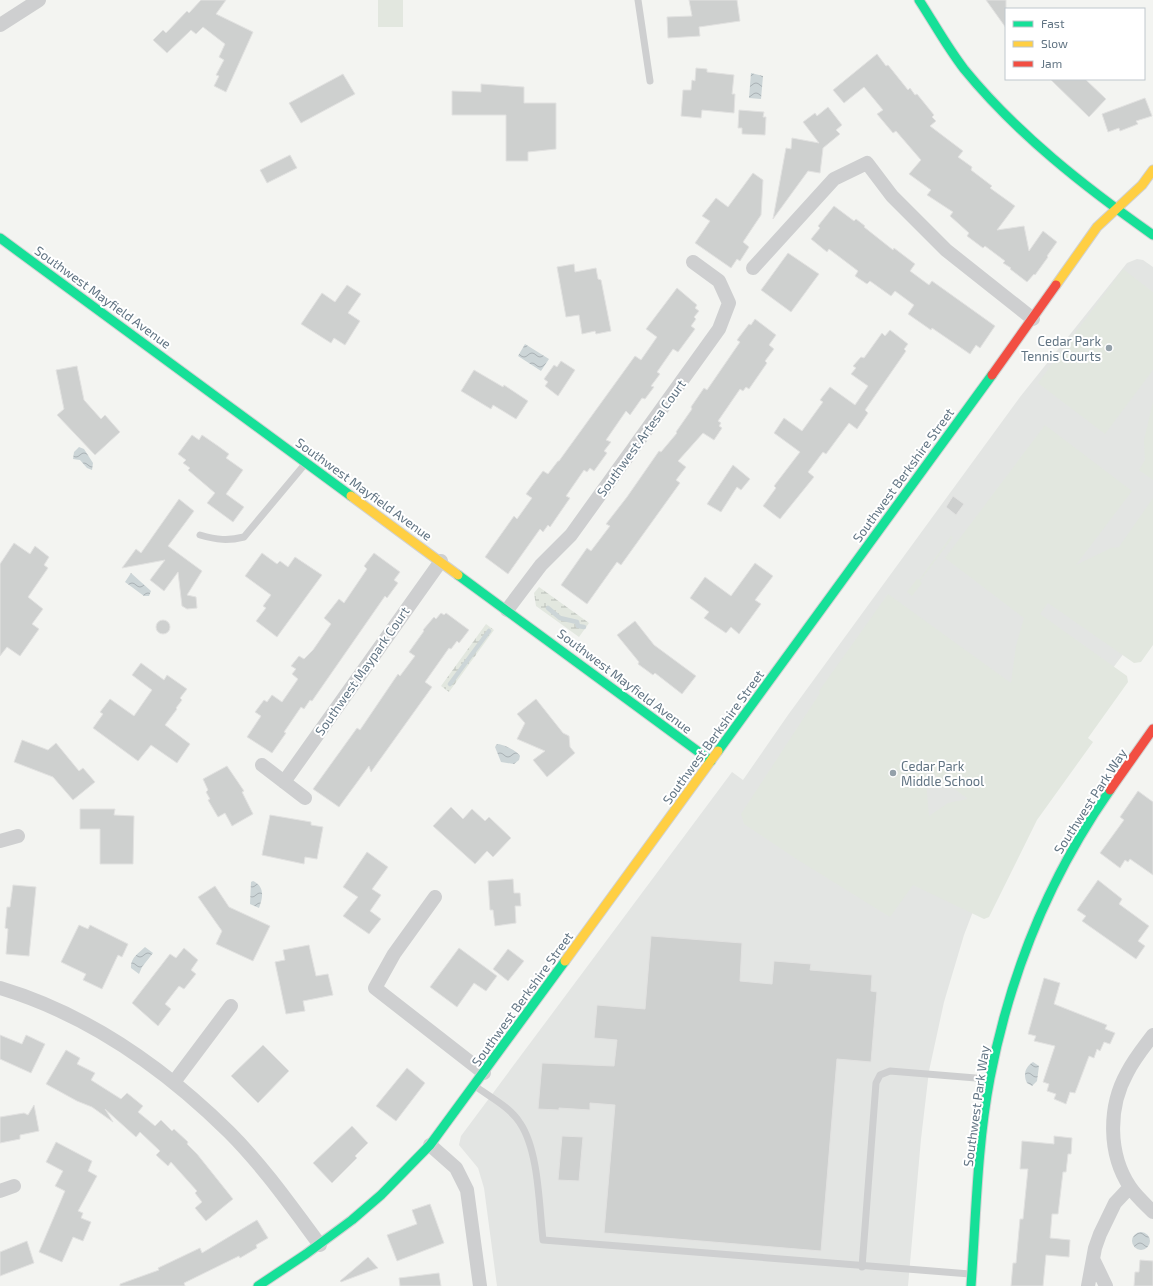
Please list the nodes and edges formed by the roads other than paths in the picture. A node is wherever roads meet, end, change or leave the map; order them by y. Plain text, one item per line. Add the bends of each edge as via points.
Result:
1 (39, 0) edge
2 (638, 0) edge
3 (919, 0) edge
4 (0, 25) edge
5 (650, 81) dead end
6 (1153, 170) edge
7 (1116, 210) junction
8 (1153, 235) edge
9 (0, 238) edge
10 (693, 262) dead end
11 (753, 268) dead end
12 (1033, 319) junction
13 (307, 463) junction
14 (200, 535) dead end
15 (442, 561) junction
16 (507, 610) junction
17 (1153, 729) edge
18 (711, 761) junction
19 (262, 765) dead end
20 (284, 782) junction
21 (305, 798) dead end
22 (18, 836) dead end
23 (0, 841) edge
24 (436, 897) dead end
25 (0, 988) edge
26 (231, 1006) dead end
27 (1153, 1035) edge
28 (484, 1073) junction
29 (990, 1080) junction
30 (174, 1082) junction
31 (475, 1086) junction
32 (430, 1145) junction
33 (14, 1186) dead end
34 (1130, 1187) junction
35 (0, 1191) edge
36 (1153, 1212) edge
37 (320, 1245) junction
38 (1094, 1261) junction
39 (862, 1266) junction
40 (972, 1274) junction
41 (258, 1286) edge
42 (480, 1286) edge
43 (971, 1286) edge
44 (1088, 1286) edge
45 (1106, 1286) edge

1 - 4 street
2 - 5 lane
3 - 7 street via 971,77 1031,139
6 - 7 street, Southwest Berkshire Street via 1142,185
7 - 8 street
7 - 12 street, Southwest Berkshire Street via 1097,227
9 - 13 street, Southwest Mayfield Avenue
10 - 16 street, Southwest Artesa Court via 719,281 729,303 719,329 570,535 541,565
11 - 12 street via 834,179 867,163 892,196 946,250
12 - 18 street, Southwest Berkshire Street
13 - 14 lane via 244,537 218,541
13 - 15 street, Southwest Mayfield Avenue
15 - 16 street, Southwest Mayfield Avenue
15 - 20 street, Southwest Maypark Court
16 - 18 street, Southwest Mayfield Avenue
17 - 29 street, Southwest Park Way via 1085,828 1051,891 1027,945 1011,994
18 - 28 street, Southwest Berkshire Street
19 - 20 street
20 - 21 street
22 - 23 street
24 - 28 street via 394,954 375,988
25 - 30 street via 66,1014 118,1044
26 - 30 street
27 - 34 street via 1126,1074 1113,1117 1114,1142 1119,1164
28 - 31 street, Southwest Berkshire Street
29 - 39 lane via 890,1071 880,1075 876,1082
29 - 40 street, Southwest Park Way via 984,1120
30 - 37 street via 230,1132 267,1175
31 - 32 street, Southwest Berkshire Street
31 - 39 lane via 510,1112 528,1136 535,1169 543,1240
32 - 37 street, Southwest Berkshire Street via 381,1195
32 - 42 street via 456,1168 467,1190
33 - 35 street
34 - 36 street
34 - 38 street via 1108,1217 1095,1248
37 - 41 street, Southwest Berkshire Street
38 - 44 street
38 - 45 street
39 - 40 lane
40 - 43 street, Southwest Park Way

